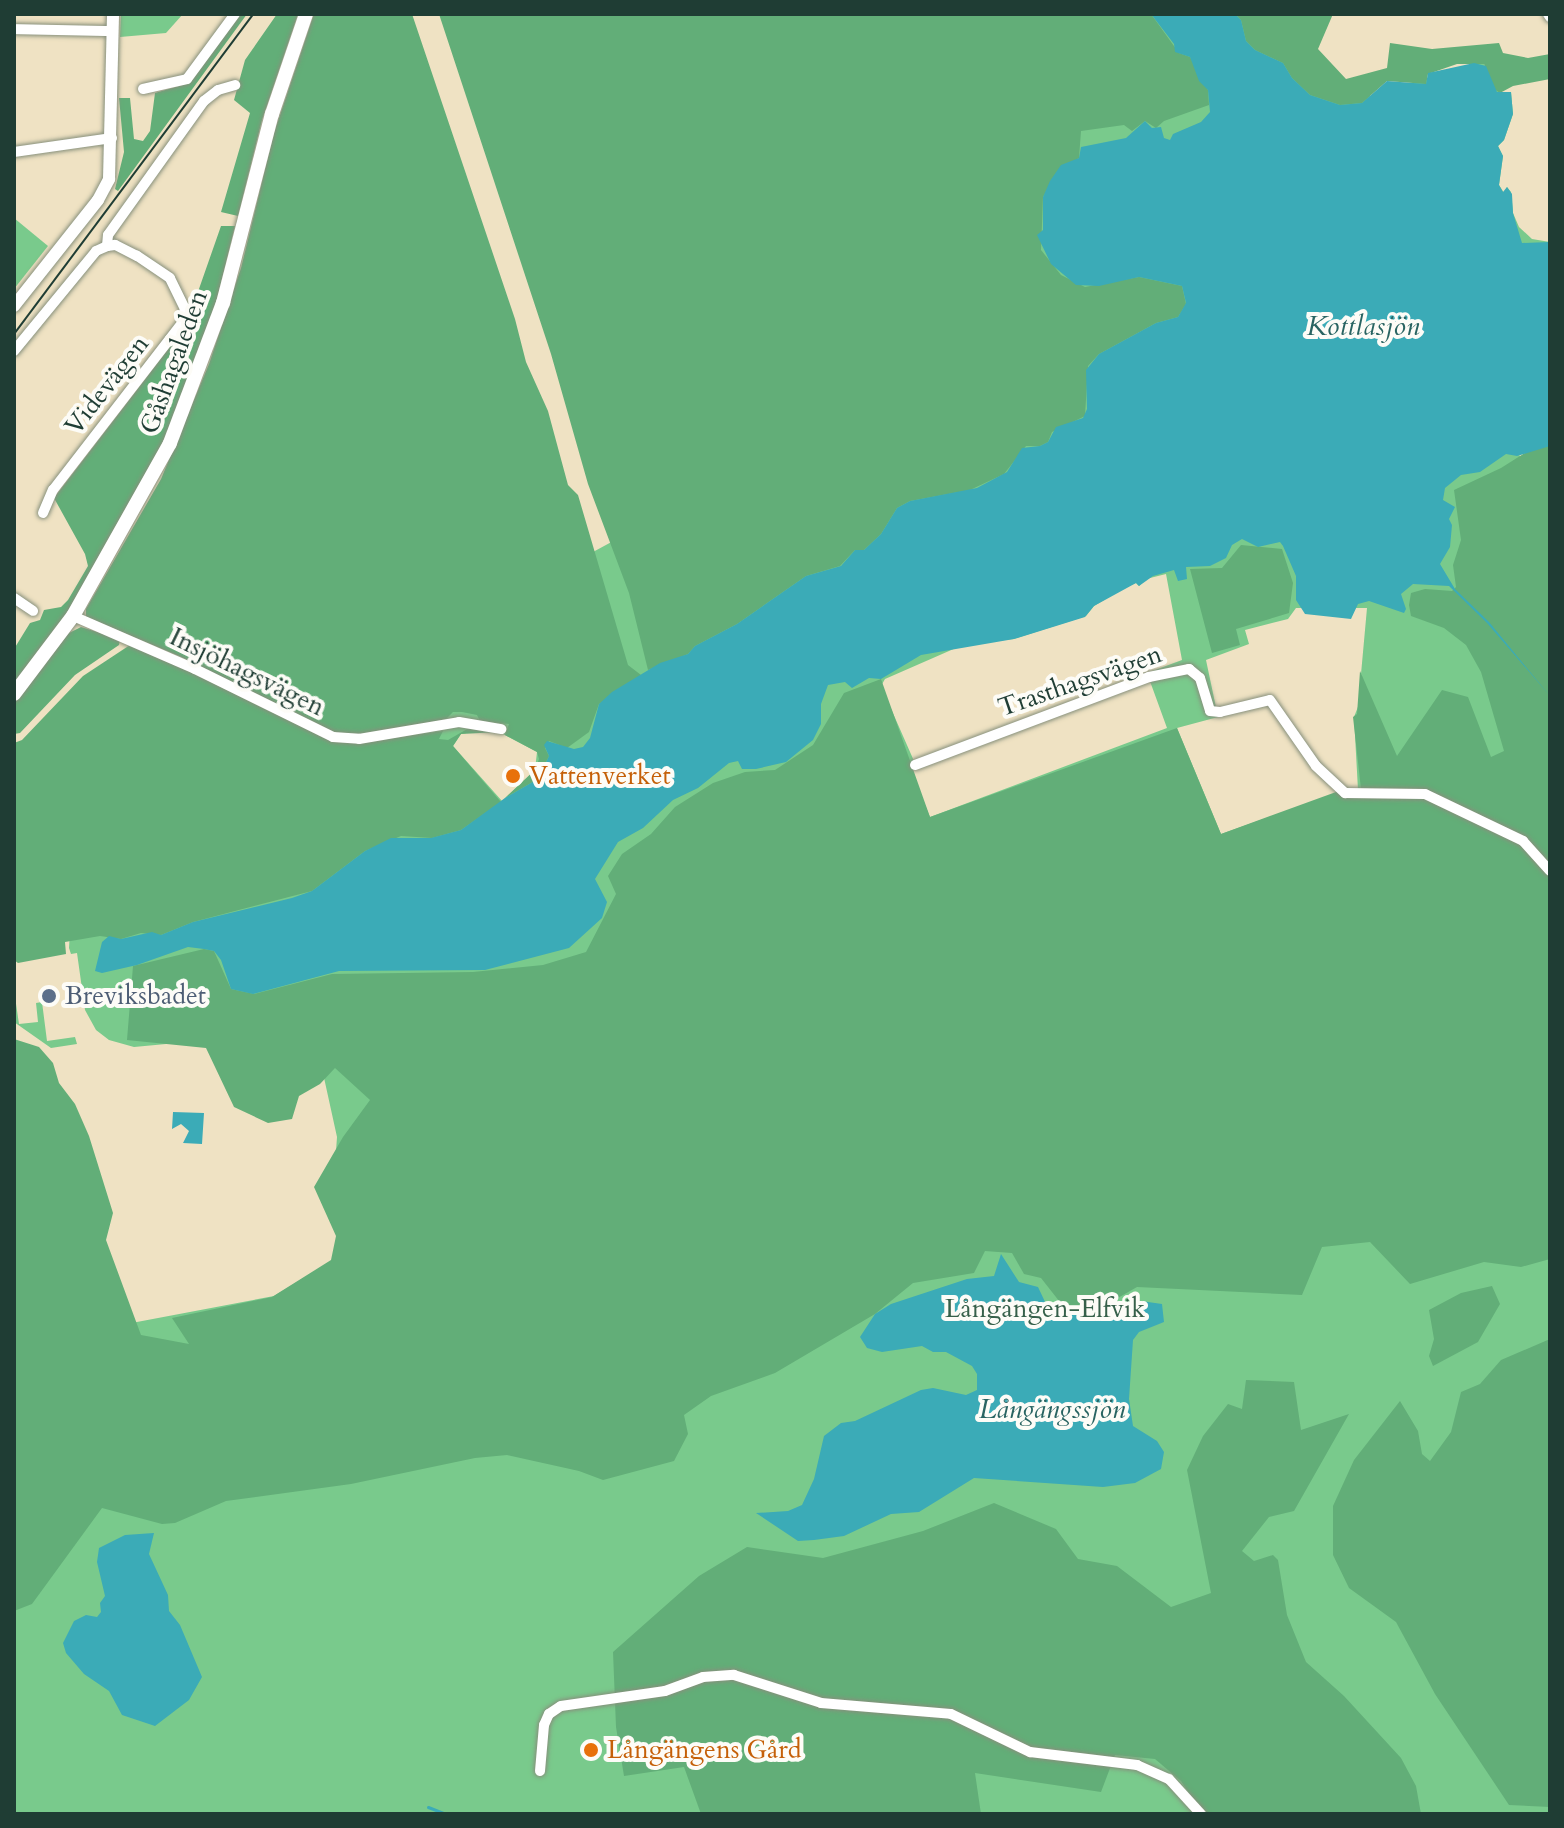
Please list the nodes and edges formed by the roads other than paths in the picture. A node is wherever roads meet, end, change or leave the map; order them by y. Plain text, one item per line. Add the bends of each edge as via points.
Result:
1 (113, 14) edge
2 (235, 14) edge
3 (306, 14) edge
4 (14, 29) edge
5 (112, 31) junction
6 (235, 85) dead end
7 (143, 89) dead end
8 (112, 138) junction
9 (14, 152) edge
10 (107, 246) junction
11 (14, 306) edge
12 (14, 351) edge
13 (43, 513) dead end
14 (14, 598) edge
15 (33, 611) dead end
16 (73, 616) junction
17 (14, 694) edge
18 (501, 729) dead end
19 (915, 765) dead end
20 (1550, 871) edge
21 (540, 1771) dead end
22 (1201, 1814) edge

1 - 5 street
2 - 7 street via 187,79
3 - 16 main road, Gåshagaleden via 272,114 205,357 156,474
4 - 5 street
5 - 8 street
6 - 10 street via 204,101 108,235
8 - 9 street
8 - 11 street via 105,189
10 - 12 street via 96,251
10 - 13 street, Videvägen via 137,256 170,278 185,309 182,323 53,490
14 - 15 street
16 - 17 main road, Gåshagaleden
16 - 18 street, Insjöhagsvägen via 333,737 359,739 459,722
19 - 20 street, Trasthagsvägen via 1149,677 1189,669 1200,678 1210,711 1270,700 1316,766 1345,793 1425,794 1523,841
21 - 22 street via 544,1725 561,1706 734,1675 821,1703 951,1714 1030,1752 1137,1765 1169,1779

